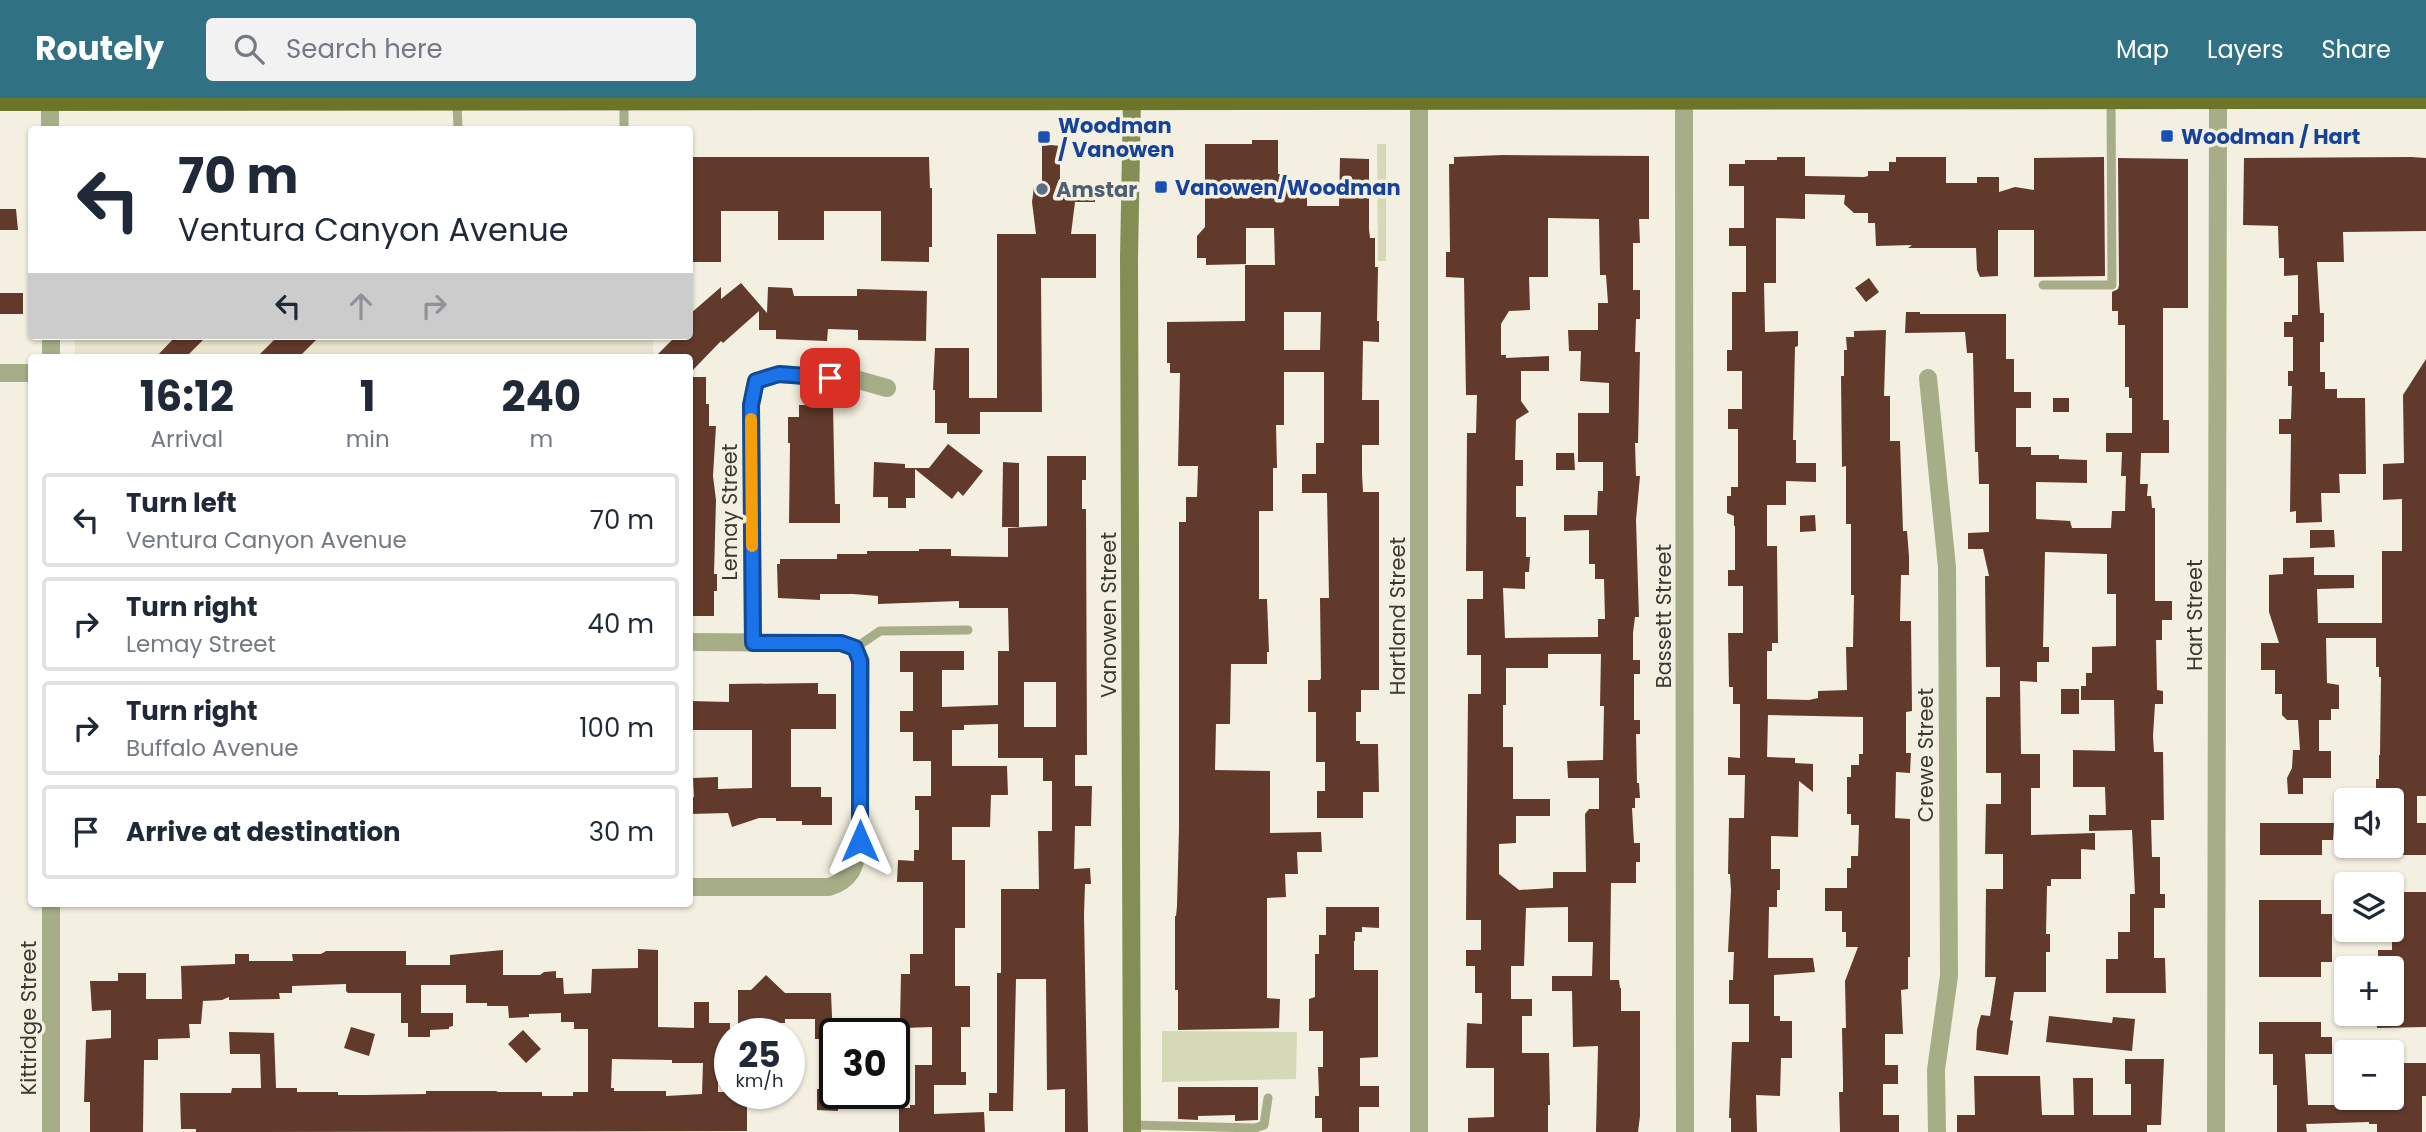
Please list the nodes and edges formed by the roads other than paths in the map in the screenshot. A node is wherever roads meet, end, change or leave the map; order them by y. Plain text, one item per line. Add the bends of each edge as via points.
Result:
1 (1327, 99) edge
2 (1865, 99) edge
3 (2078, 99) edge
4 (2218, 99) edge
5 (1132, 100) edge
6 (1419, 100) junction
7 (2111, 100) junction
8 (2426, 100) edge
9 (43, 101) edge
10 (1684, 101) junction
11 (0, 102) edge
12 (457, 102) junction
13 (624, 102) junction
14 (49, 126) edge
15 (458, 126) edge
16 (624, 126) edge
17 (2043, 285) dead end
18 (0, 373) edge
19 (28, 373) edge
20 (1928, 378) dead end
21 (887, 388) dead end
22 (968, 630) dead end
23 (693, 642) edge
24 (753, 643) junction
25 (855, 648) junction
26 (693, 887) edge
27 (51, 907) edge
28 (1268, 1098) dead end
29 (1132, 1128) edge
30 (51, 1132) edge
31 (1419, 1132) edge
32 (1685, 1132) edge
33 (1937, 1132) edge
34 (2216, 1132) edge

1 - 5 main road
1 - 6 main road
2 - 3 main road
2 - 10 main road
3 - 7 main road
4 - 7 main road
4 - 8 main road
4 - 34 street, Hart Street
5 - 13 main road
5 - 29 main road, Vanowen Street
6 - 10 main road
6 - 31 street, Hartland Street
7 - 17 lane via 2112,285
9 - 11 main road
9 - 12 main road
9 - 14 street
10 - 32 street, Bassett Street
12 - 13 main road
12 - 15 lane
13 - 16 lane
18 - 19 street
20 - 33 street, Crewe Street via 1947,567 1949,976 1936,1070
21 - 24 street, Lemay Street via 855,379 779,374 756,381 751,405
22 - 25 lane via 880,631
23 - 24 street
24 - 25 street via 841,643
25 - 26 street via 860,661 860,841 854,868 842,883 830,887
27 - 30 street, Kittridge Street
28 - 29 lane via 1264,1125 1255,1128

